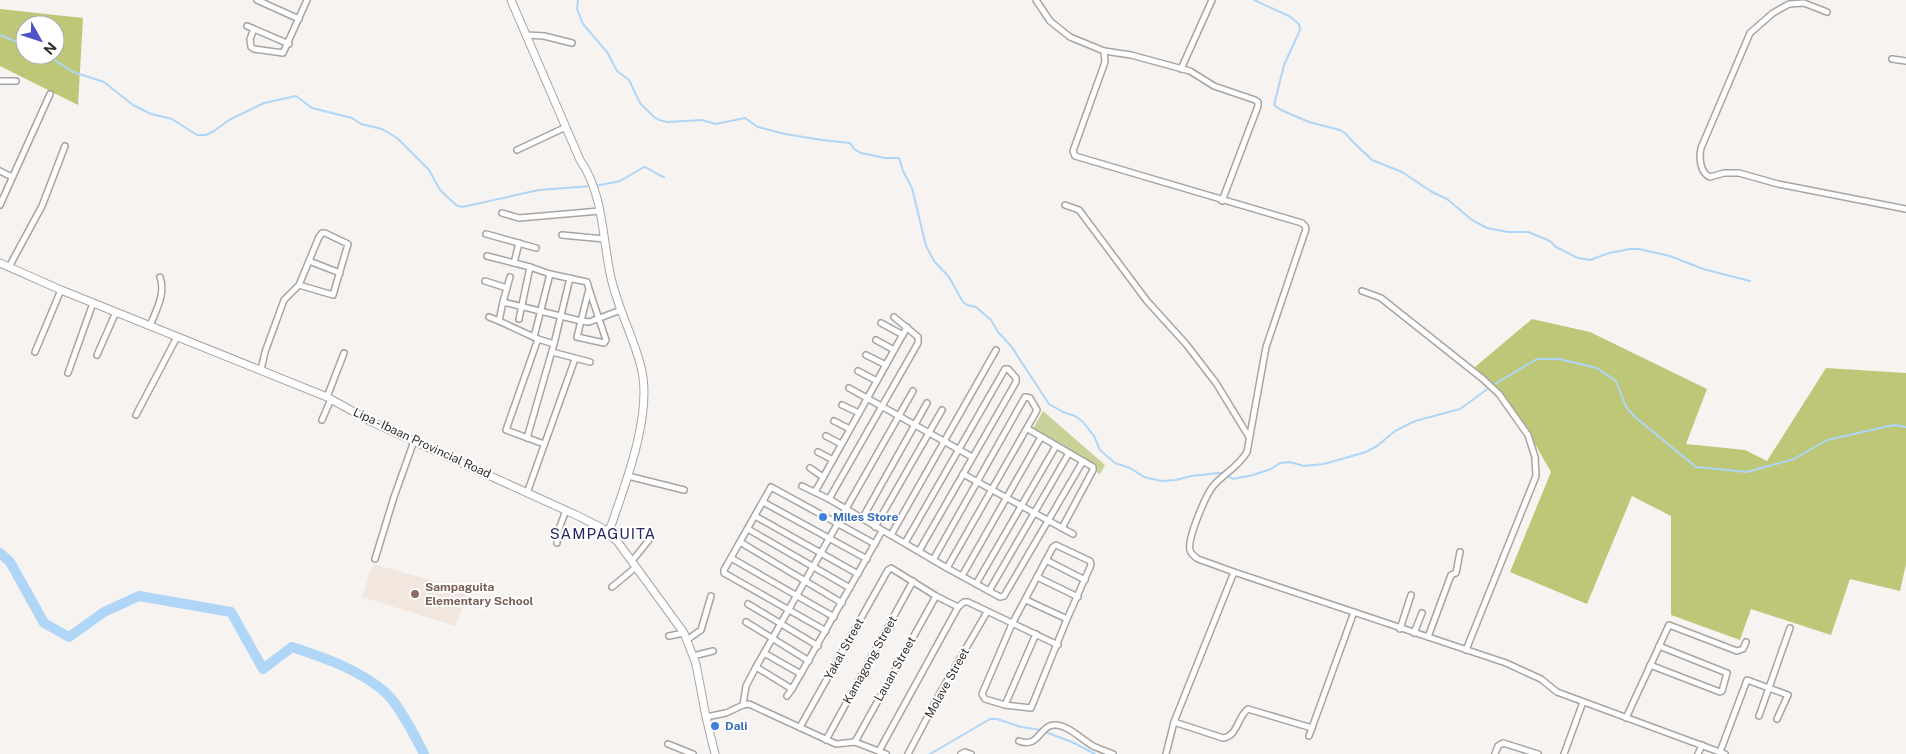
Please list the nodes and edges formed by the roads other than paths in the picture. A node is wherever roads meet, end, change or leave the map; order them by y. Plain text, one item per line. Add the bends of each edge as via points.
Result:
1 (257, 0) edge
2 (274, 0) edge
3 (307, 0) edge
4 (512, 0) edge
5 (1036, 0) edge
6 (1212, 0) edge
7 (272, 6) junction
8 (1827, 12) dead end
9 (299, 19) junction
10 (247, 26) dead end
11 (254, 29) junction
12 (527, 35) junction
13 (572, 43) dead end
14 (289, 44) junction
15 (1104, 51) junction
16 (1892, 59) dead end
17 (1906, 61) edge
18 (1182, 69) junction
19 (0, 81) edge
20 (16, 81) dead end
21 (50, 94) dead end
22 (566, 127) junction
23 (65, 146) dead end
24 (517, 150) dead end
25 (0, 171) edge
26 (12, 177) junction
27 (1222, 201) junction
28 (0, 205) edge
29 (1065, 205) dead end
30 (1906, 209) edge
31 (600, 211) junction
32 (502, 214) dead end
33 (486, 234) dead end
34 (562, 235) dead end
35 (604, 239) junction
36 (519, 243) junction
37 (536, 248) dead end
38 (487, 256) dead end
39 (309, 262) junction
40 (0, 263) edge
41 (514, 263) junction
42 (530, 267) junction
43 (9, 268) junction
44 (340, 273) junction
45 (550, 274) junction
46 (160, 277) dead end
47 (510, 277) dead end
48 (570, 278) junction
49 (485, 281) dead end
50 (299, 285) junction
51 (507, 288) junction
52 (589, 289) junction
53 (61, 290) junction
54 (1362, 291) dead end
55 (503, 302) junction
56 (93, 303) junction
57 (521, 306) junction
58 (621, 310) junction
59 (541, 311) junction
60 (116, 312) junction
61 (561, 316) junction
62 (489, 317) dead end
63 (894, 317) dead end
64 (519, 319) dead end
65 (599, 319) junction
66 (499, 321) junction
67 (581, 321) junction
68 (881, 323) dead end
69 (150, 326) junction
70 (907, 327) junction
71 (903, 335) junction
72 (177, 337) junction
73 (536, 338) junction
74 (876, 340) dead end
75 (554, 344) junction
76 (894, 350) junction
77 (996, 350) dead end
78 (35, 352) dead end
79 (552, 352) junction
80 (344, 353) dead end
81 (97, 355) dead end
82 (866, 355) dead end
83 (575, 359) junction
84 (590, 362) dead end
85 (886, 365) junction
86 (261, 370) junction
87 (858, 371) dead end
88 (68, 373) dead end
89 (877, 381) junction
90 (849, 388) dead end
91 (913, 391) dead end
92 (868, 397) junction
93 (329, 398) junction
94 (927, 403) dead end
95 (842, 404) dead end
96 (882, 405) junction
97 (942, 410) dead end
98 (858, 413) junction
99 (136, 415) dead end
100 (899, 416) junction
101 (322, 420) dead end
102 (834, 421) dead end
103 (915, 425) junction
104 (850, 429) junction
105 (1028, 429) junction
106 (930, 433) junction
107 (826, 436) dead end
108 (1041, 437) junction
109 (526, 438) junction
110 (1249, 438) junction
111 (414, 441) junction
112 (944, 441) junction
113 (544, 444) junction
114 (841, 444) junction
115 (1056, 446) junction
116 (958, 449) junction
117 (818, 452) dead end
118 (1069, 453) junction
119 (972, 457) junction
120 (833, 460) junction
121 (1082, 461) junction
122 (810, 468) dead end
123 (963, 474) junction
124 (628, 476) junction
125 (823, 477) junction
126 (977, 481) junction
127 (802, 486) dead end
128 (684, 490) dead end
129 (992, 490) junction
130 (814, 492) junction
131 (527, 493) junction
132 (1006, 498) junction
133 (829, 500) junction
134 (763, 502) junction
135 (1020, 506) junction
136 (844, 509) junction
137 (566, 510) junction
138 (1034, 513) junction
139 (755, 516) junction
140 (862, 519) junction
141 (1048, 521) junction
142 (836, 523) junction
143 (875, 527) junction
144 (1062, 528) junction
145 (748, 529) junction
146 (882, 531) junction
147 (606, 532) junction
148 (1073, 534) dead end
149 (891, 535) junction
150 (829, 538) junction
151 (649, 540) dead end
152 (740, 542) junction
153 (557, 543) dead end
154 (905, 543) junction
155 (875, 544) junction
156 (919, 551) junction
157 (1460, 552) dead end
158 (821, 553) junction
159 (731, 558) junction
160 (375, 559) dead end
161 (866, 559) junction
162 (933, 560) junction
163 (1046, 560) junction
164 (634, 564) junction
165 (813, 567) junction
166 (947, 568) junction
167 (1234, 572) junction
168 (858, 574) junction
169 (962, 576) junction
170 (1037, 577) junction
171 (1085, 580) junction
172 (805, 581) junction
173 (913, 581) junction
174 (976, 584) junction
175 (612, 587) dead end
176 (850, 588) junction
177 (989, 591) junction
178 (711, 596) dead end
179 (797, 596) junction
180 (936, 596) junction
181 (1078, 596) junction
182 (1411, 596) dead end
183 (1026, 600) junction
184 (842, 603) junction
185 (748, 604) dead end
186 (958, 607) junction
187 (789, 609) junction
188 (987, 612) junction
189 (1354, 612) junction
190 (1422, 613) dead end
191 (834, 617) junction
192 (1067, 619) junction
193 (746, 622) dead end
194 (781, 624) junction
195 (1012, 624) junction
196 (1790, 628) dead end
197 (1400, 629) junction
198 (826, 631) junction
199 (1414, 633) junction
200 (1036, 634) junction
201 (669, 636) dead end
202 (686, 636) junction
203 (773, 637) junction
204 (1428, 637) junction
205 (1746, 642) dead end
206 (1058, 644) junction
207 (818, 646) junction
208 (1659, 646) junction
209 (1466, 650) junction
210 (713, 651) dead end
211 (764, 653) junction
212 (693, 656) junction
213 (809, 661) junction
214 (1650, 666) junction
215 (756, 667) junction
216 (801, 674) junction
217 (1770, 688) junction
218 (792, 689) junction
219 (787, 696) dead end
220 (1582, 702) junction
221 (744, 704) junction
222 (1005, 705) junction
223 (1759, 716) dead end
224 (706, 717) junction
225 (1626, 718) junction
226 (1777, 719) dead end
227 (1174, 722) junction
228 (800, 727) junction
229 (1312, 728) junction
230 (1309, 736) dead end
231 (826, 740) junction
232 (1019, 741) dead end
233 (855, 742) junction
234 (668, 744) dead end
235 (1702, 745) junction
236 (879, 751) junction
237 (683, 752) edge
238 (1722, 753) edge
239 (693, 754) edge
240 (715, 754) edge
241 (886, 754) edge
242 (908, 754) edge
243 (961, 754) edge
244 (971, 754) edge
245 (1113, 754) edge
246 (1166, 754) edge
247 (1496, 754) edge
248 (1538, 754) edge
249 (1564, 754) edge
250 (1698, 754) edge

1 - 7 street
2 - 7 street
3 - 9 street
4 - 12 main road
5 - 15 street via 1050,21 1070,36
6 - 18 street
7 - 9 street
8 - 30 street via 1804,3 1789,4 1750,33 1701,148 1703,172 1710,177 1739,173 1778,184
9 - 14 street
10 - 11 street
11 - 14 street
11 - 14 street via 250,43 254,49 280,54
12 - 13 street
12 - 22 main road
15 - 18 street
15 - 27 street via 1105,62 1073,151 1075,156
16 - 17 street
18 - 27 street via 1214,86 1258,102
19 - 20 street
21 - 26 street
22 - 24 street
22 - 31 main road via 594,186
23 - 43 street via 42,206
25 - 26 street
26 - 28 street
27 - 110 street via 1302,223 1306,229 1266,347
29 - 110 street via 1079,210 1147,301 1186,344 1216,383
31 - 32 street via 519,218
31 - 35 main road
33 - 36 street
34 - 35 street
35 - 58 main road via 610,275
36 - 37 street
36 - 41 street
38 - 41 street
39 - 44 street
39 - 44 street via 319,236 325,233 348,244
39 - 50 street
40 - 43 main road, Lipa - Ibaan Provincial Road
41 - 42 street
42 - 45 street
42 - 57 street
43 - 53 main road, Lipa - Ibaan Provincial Road
44 - 50 street via 333,295
45 - 48 street
45 - 59 street
46 - 69 street via 162,294
47 - 51 street
48 - 52 street via 587,282
48 - 61 street
49 - 51 street
50 - 86 street via 284,300
51 - 55 street
52 - 65 street
52 - 67 street
53 - 56 main road, Lipa - Ibaan Provincial Road
53 - 78 street
54 - 209 street via 1381,298 1499,394 1528,435 1535,457 1536,476
55 - 57 street
55 - 66 street
56 - 60 main road, Lipa - Ibaan Provincial Road
56 - 88 street
57 - 59 street
57 - 64 street
58 - 65 street
58 - 124 main road via 641,365 644,385 642,417
59 - 61 street
59 - 73 street
60 - 69 main road, Lipa - Ibaan Provincial Road
60 - 81 street
61 - 67 street
61 - 75 street
62 - 66 street
63 - 70 street
65 - 67 street
65 - 67 street via 604,343 577,337
66 - 73 street
68 - 71 street
69 - 72 main road, Lipa - Ibaan Provincial Road
70 - 71 street
70 - 96 street via 918,337 918,343
71 - 76 street
72 - 86 main road, Lipa - Ibaan Provincial Road
72 - 99 street
73 - 75 street
73 - 109 street via 506,429
74 - 76 street
75 - 79 street
76 - 85 street
77 - 112 street
79 - 83 street
79 - 109 street
80 - 93 street
82 - 85 street
83 - 84 street
83 - 113 street
85 - 89 street
86 - 93 main road, Lipa - Ibaan Provincial Road
87 - 89 street
89 - 92 street
90 - 92 street
91 - 100 street
92 - 96 street
92 - 98 street
93 - 101 street
93 - 111 main road, Lipa - Ibaan Provincial Road
94 - 103 street
95 - 98 street
96 - 100 street
96 - 133 street
97 - 106 street
98 - 104 street
100 - 103 street
100 - 136 street
102 - 104 street
103 - 106 street
103 - 140 street
104 - 114 street
105 - 108 street
105 - 126 street via 1037,410 1025,397
105 - 129 street
106 - 112 street
106 - 143 street
107 - 114 street
108 - 115 street
108 - 132 street
109 - 113 street
110 - 167 street via 1247,452 1207,494 1190,541 1190,550 1198,559
111 - 131 main road, Lipa - Ibaan Provincial Road
111 - 160 street
112 - 116 street
112 - 149 street
113 - 131 street
114 - 120 street
115 - 118 street
115 - 135 street
116 - 119 street
116 - 119 street via 1005,369 1008,369 1016,382
116 - 154 street
117 - 120 street
118 - 121 street
118 - 138 street
119 - 123 street
120 - 125 street
121 - 141 street
121 - 144 street via 1093,470
122 - 125 street
123 - 126 street
123 - 156 street
124 - 128 street
124 - 147 main road
125 - 130 street
126 - 129 street
126 - 162 street
127 - 130 street
129 - 132 street
129 - 166 street
130 - 133 street
131 - 137 main road, Lipa - Ibaan Provincial Road
132 - 135 street
132 - 169 street
133 - 136 street
134 - 139 street
134 - 142 street via 771,487
134 - 150 street
135 - 138 street
135 - 174 street
136 - 140 street
136 - 142 street
137 - 147 main road, Lipa - Ibaan Provincial Road
137 - 153 street
138 - 141 street
138 - 177 street
139 - 145 street
139 - 158 street
140 - 143 street
141 - 144 street
141 - 177 street via 1004,596
142 - 150 street
142 - 155 street
143 - 146 street
144 - 148 street
145 - 152 street
145 - 165 street
146 - 149 street
146 - 155 street
147 - 164 main road, Lipa - Ibaan Provincial Road
149 - 154 street
150 - 158 street
150 - 161 street
151 - 164 street
152 - 159 street
152 - 172 street
154 - 156 street
155 - 161 street
156 - 162 street
157 - 204 street via 1456,572 1451,575
158 - 165 street
158 - 168 street
159 - 179 street
159 - 187 street via 724,573
161 - 168 street
162 - 166 street
163 - 170 street
163 - 171 street
163 - 171 street via 1056,546 1090,561
164 - 175 street
164 - 202 main road, Lipa - Ibaan Provincial Road
165 - 172 street
165 - 176 street
166 - 169 street
167 - 189 street
167 - 227 street
168 - 176 street
169 - 174 street
170 - 181 street
170 - 183 street
171 - 181 street
172 - 179 street
172 - 184 street
173 - 180 street
173 - 228 street, Yakal Street via 894,568 888,570
173 - 231 street, Kamagong Street
174 - 177 street
176 - 184 street
178 - 202 street via 701,630
179 - 187 street
179 - 191 street
180 - 186 street
180 - 233 street, Lauan Street
181 - 192 street
182 - 197 street
183 - 192 street
183 - 195 street
184 - 191 street
185 - 194 street
186 - 188 street via 968,602
186 - 236 street
187 - 194 street
187 - 198 street
188 - 195 street
188 - 242 street, Molave Street
189 - 197 street
189 - 229 street
190 - 199 street
191 - 198 street
192 - 206 street
193 - 203 street
194 - 203 street
194 - 207 street
195 - 200 street
195 - 222 street via 982,694 985,699
196 - 217 street
197 - 199 street
198 - 207 street
199 - 204 street
200 - 206 street
200 - 222 street
201 - 202 street
202 - 212 main road, Lipa - Ibaan Provincial Road
203 - 211 street
203 - 213 street
204 - 209 street
205 - 208 street via 1743,649 1737,651 1671,625
206 - 222 street via 1031,708
207 - 213 street
208 - 214 street
208 - 214 street via 1728,672 1722,691
209 - 220 street via 1541,679 1556,692
210 - 212 street
211 - 215 street
211 - 216 street
212 - 224 main road, Lipa - Ibaan Provincial Road
213 - 216 street
214 - 225 street
215 - 218 street
215 - 221 street via 746,686
216 - 218 street
217 - 223 street
217 - 226 street via 1788,695
217 - 238 street via 1746,681
218 - 219 street
220 - 225 street
220 - 249 street
221 - 224 street via 726,713
221 - 228 street via 755,705
224 - 240 main road, Lipa - Ibaan Provincial Road
225 - 235 street
227 - 229 street via 1223,738 1233,734 1243,712 1252,709
227 - 246 street
228 - 231 street
229 - 230 street
231 - 233 street via 836,744
232 - 245 street via 1024,744 1036,740 1046,728 1055,724
233 - 236 street
234 - 237 street
235 - 238 street
235 - 250 street
236 - 241 street
237 - 239 street
243 - 244 street
247 - 248 street via 1498,746 1503,743

